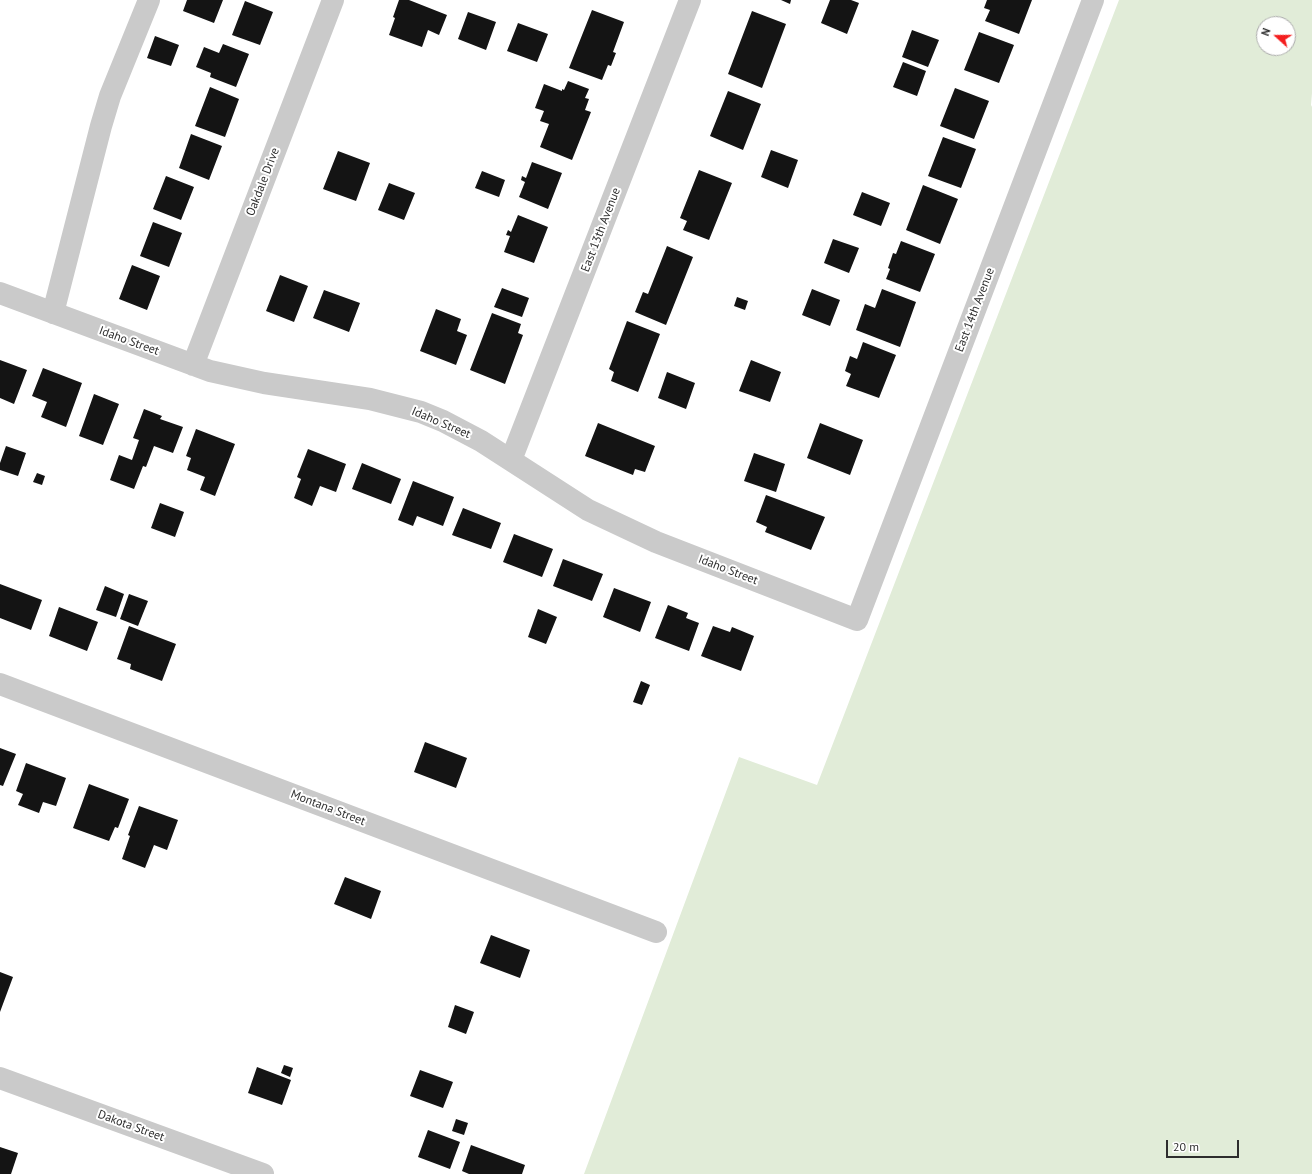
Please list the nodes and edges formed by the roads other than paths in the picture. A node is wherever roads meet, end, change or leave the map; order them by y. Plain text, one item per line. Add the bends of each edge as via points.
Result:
1 (149, 0) edge
2 (333, 0) edge
3 (690, 0) edge
4 (1093, 0) edge
5 (0, 293) edge
6 (53, 313) junction
7 (193, 365) junction
8 (512, 460) junction
9 (857, 620) joint
10 (0, 684) edge
11 (656, 932) dead end
12 (0, 1078) edge
13 (263, 1174) edge

1 - 6 street via 110,96
2 - 7 street, Oakdale Drive
3 - 8 street, East 13th Avenue
4 - 9 street, East 14th Avenue
5 - 6 street, Idaho Street
6 - 7 street, Idaho Street
7 - 8 street, Idaho Street via 246,379 370,399 421,412 468,434
8 - 9 street, Idaho Street via 588,510 628,530
10 - 11 street, Montana Street
12 - 13 street, Dakota Street

